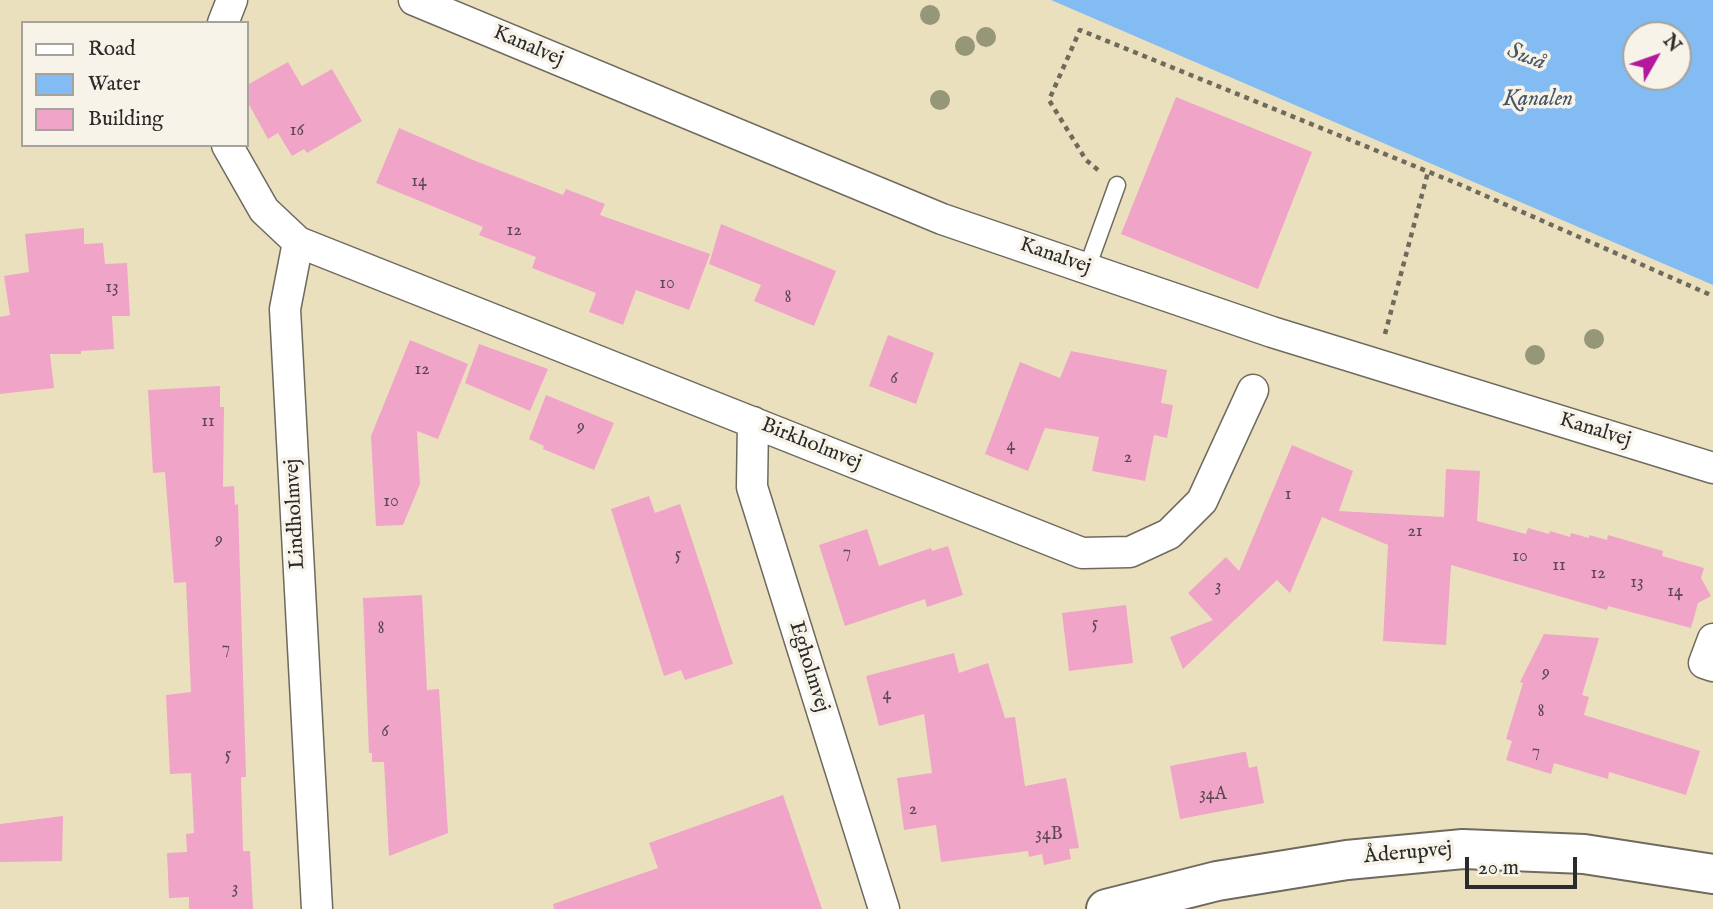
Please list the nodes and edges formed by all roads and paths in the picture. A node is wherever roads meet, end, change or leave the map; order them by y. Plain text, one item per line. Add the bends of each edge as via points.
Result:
1 (232, 0) edge
2 (414, 0) edge
3 (224, 21) edge
4 (228, 147) edge
5 (1429, 172) junction
6 (1117, 185) joint
7 (298, 242) junction
8 (1087, 268) junction
9 (1713, 296) edge
10 (1377, 364) junction
11 (1253, 390) dead end
12 (753, 422) junction
13 (1713, 468) edge
14 (1713, 639) edge
15 (1713, 666) edge
16 (1713, 874) edge
17 (317, 909) edge
18 (884, 909) edge
19 (1106, 909) edge

1 - 3 street
2 - 8 street, Kanalvej via 942,219
4 - 7 street via 264,210
5 - 6 path via 1080,30 1049,100 1086,160
5 - 9 path
5 - 10 path
6 - 8 lane
7 - 12 street, Birkholmvej
7 - 17 street, Lindholmvej via 285,309
8 - 10 street, Kanalvej
10 - 13 street, Kanalvej
11 - 12 street, Birkholmvej via 1202,501 1169,534 1130,552 1082,553
12 - 18 street, Egholmvej via 752,487
14 - 15 street via 1704,663
16 - 19 street, Åderupvej via 1584,854 1462,849 1347,860 1217,881

